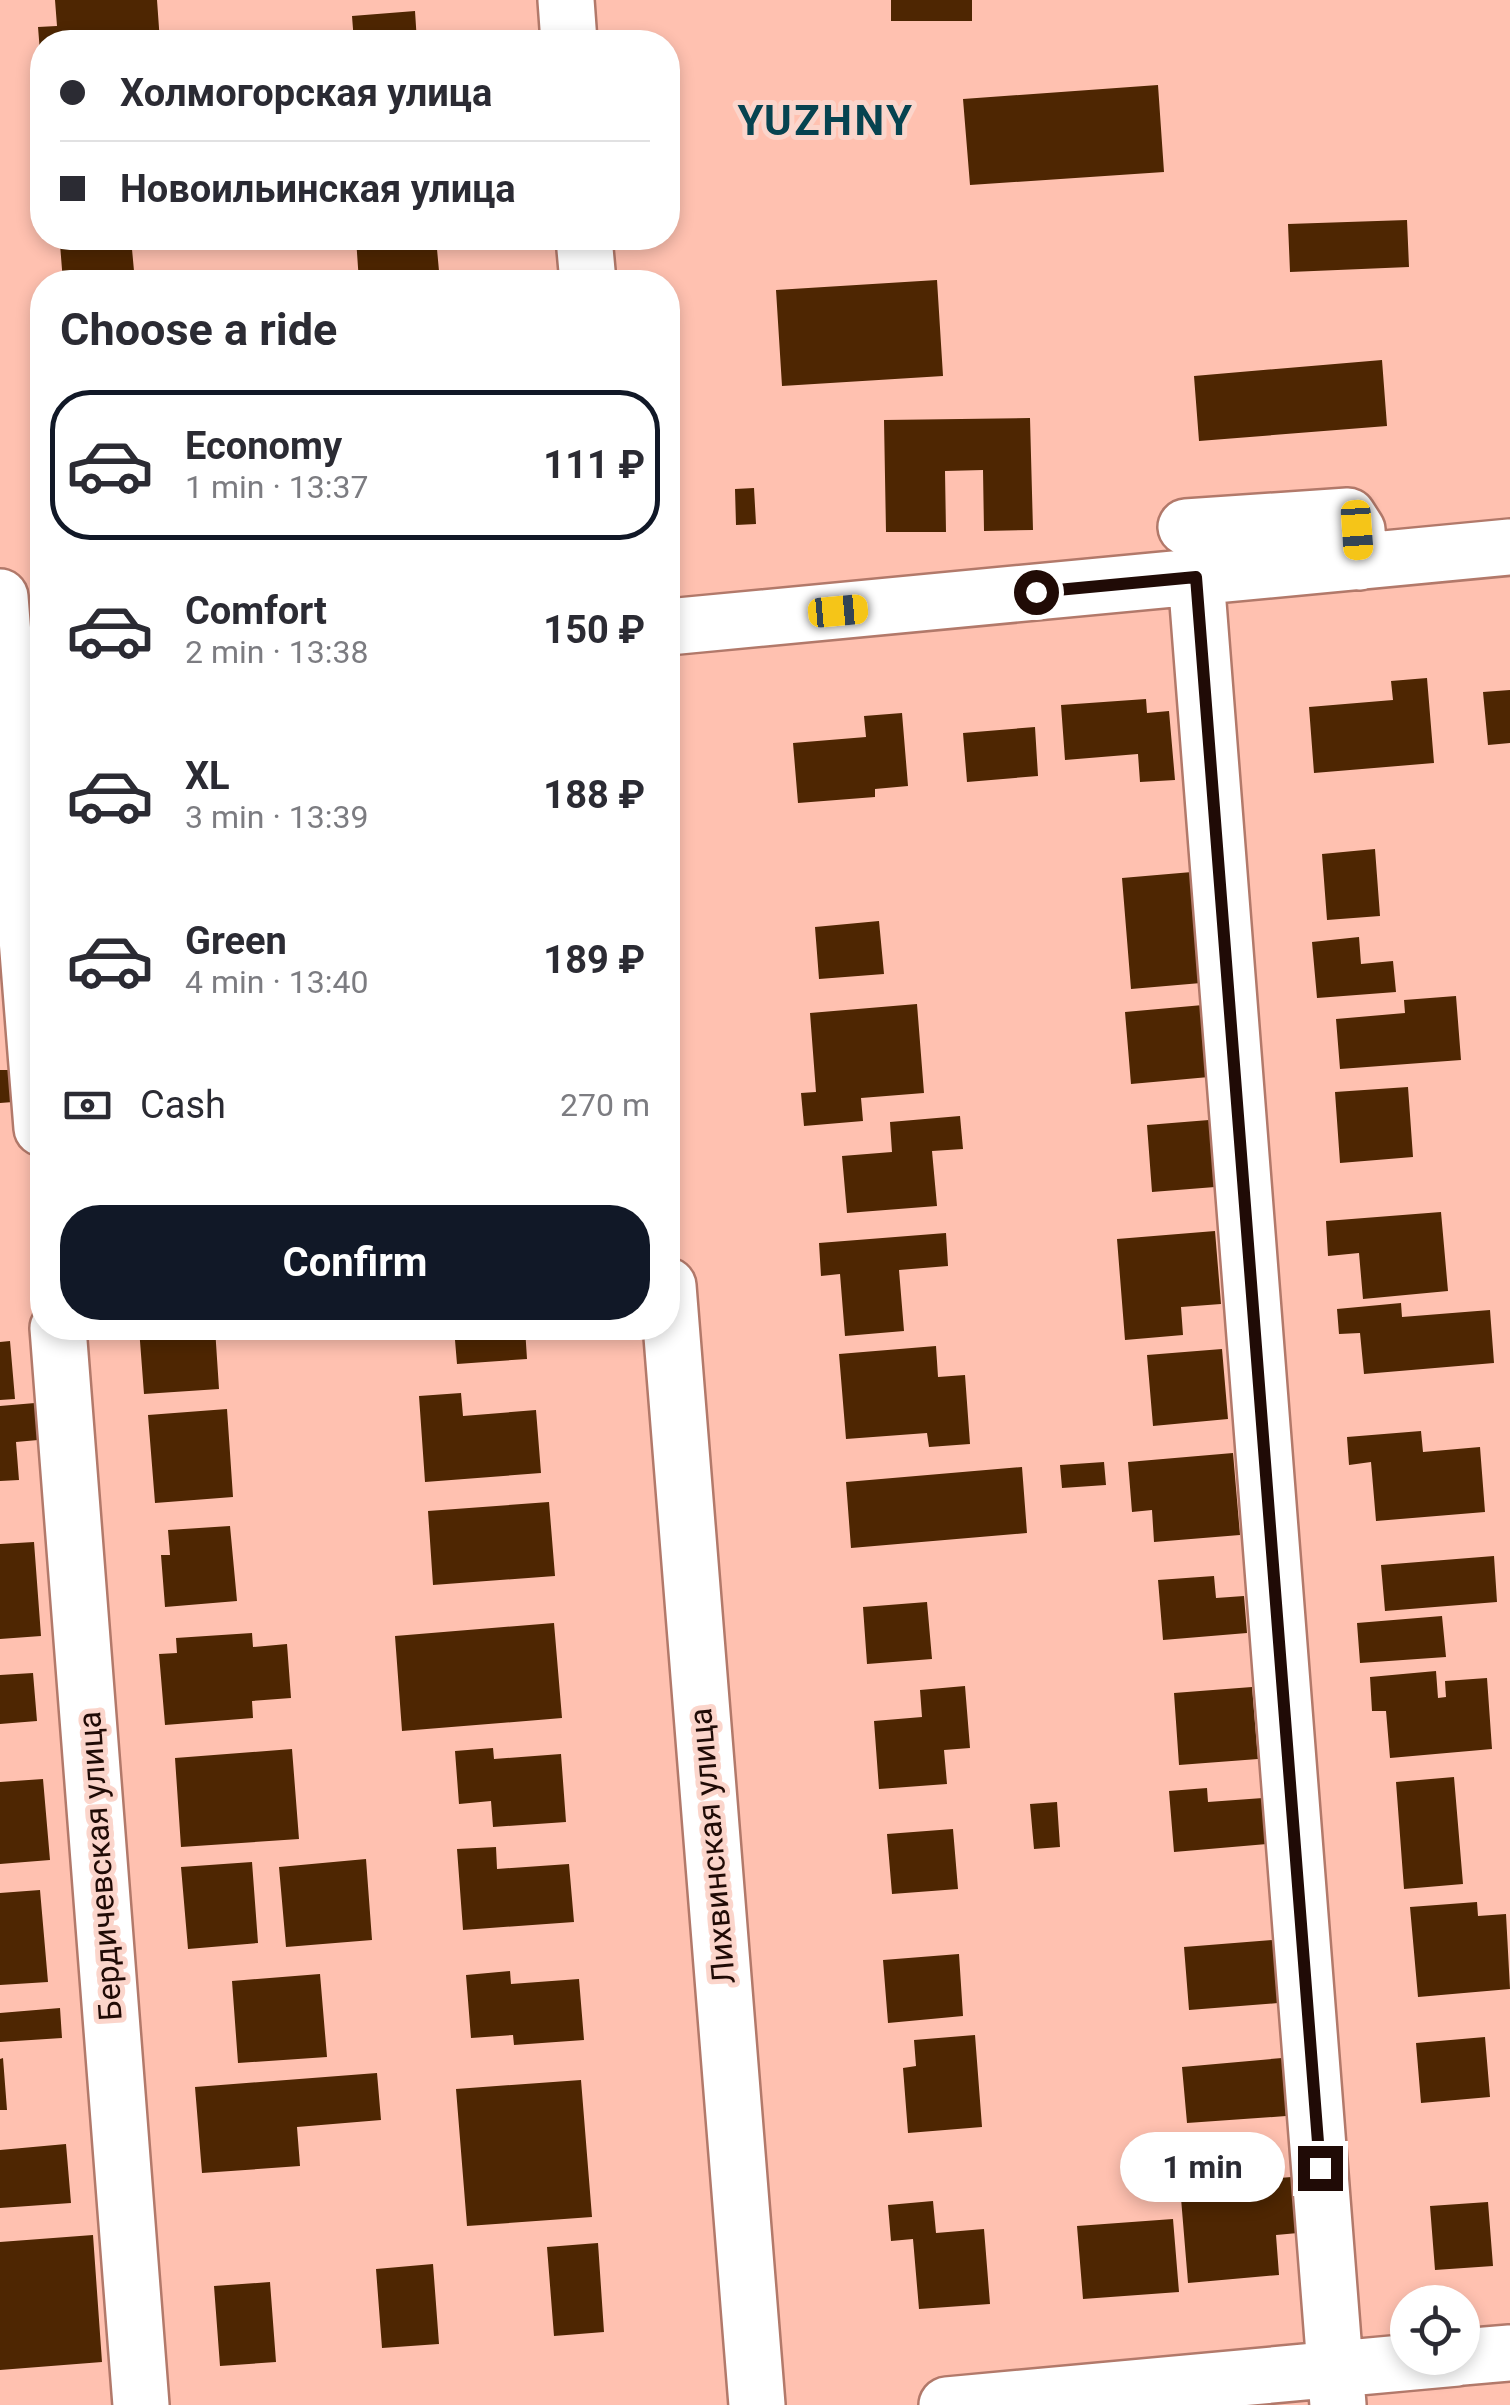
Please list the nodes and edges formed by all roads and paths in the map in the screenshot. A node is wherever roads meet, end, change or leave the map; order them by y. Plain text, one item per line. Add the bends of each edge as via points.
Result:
1 (566, 0) edge
2 (568, 30) edge
3 (1510, 548) edge
4 (1215, 550) junction
5 (0, 597) edge
6 (680, 625) edge
7 (17, 689) edge
8 (30, 917) edge
9 (59, 1340) edge
10 (672, 1340) edge
11 (1510, 2353) edge
12 (1480, 2355) edge
13 (1390, 2374) edge
14 (1337, 2386) edge
15 (142, 2405) edge
16 (757, 2405) edge
17 (947, 2405) edge

1 - 2 street
3 - 4 street via 1359,562
4 - 6 street
4 - 14 street
5 - 7 street
7 - 8 street
9 - 15 street, Бердичевская улица
10 - 16 street, Лихвинская улица
11 - 12 street
13 - 14 street
14 - 17 street

